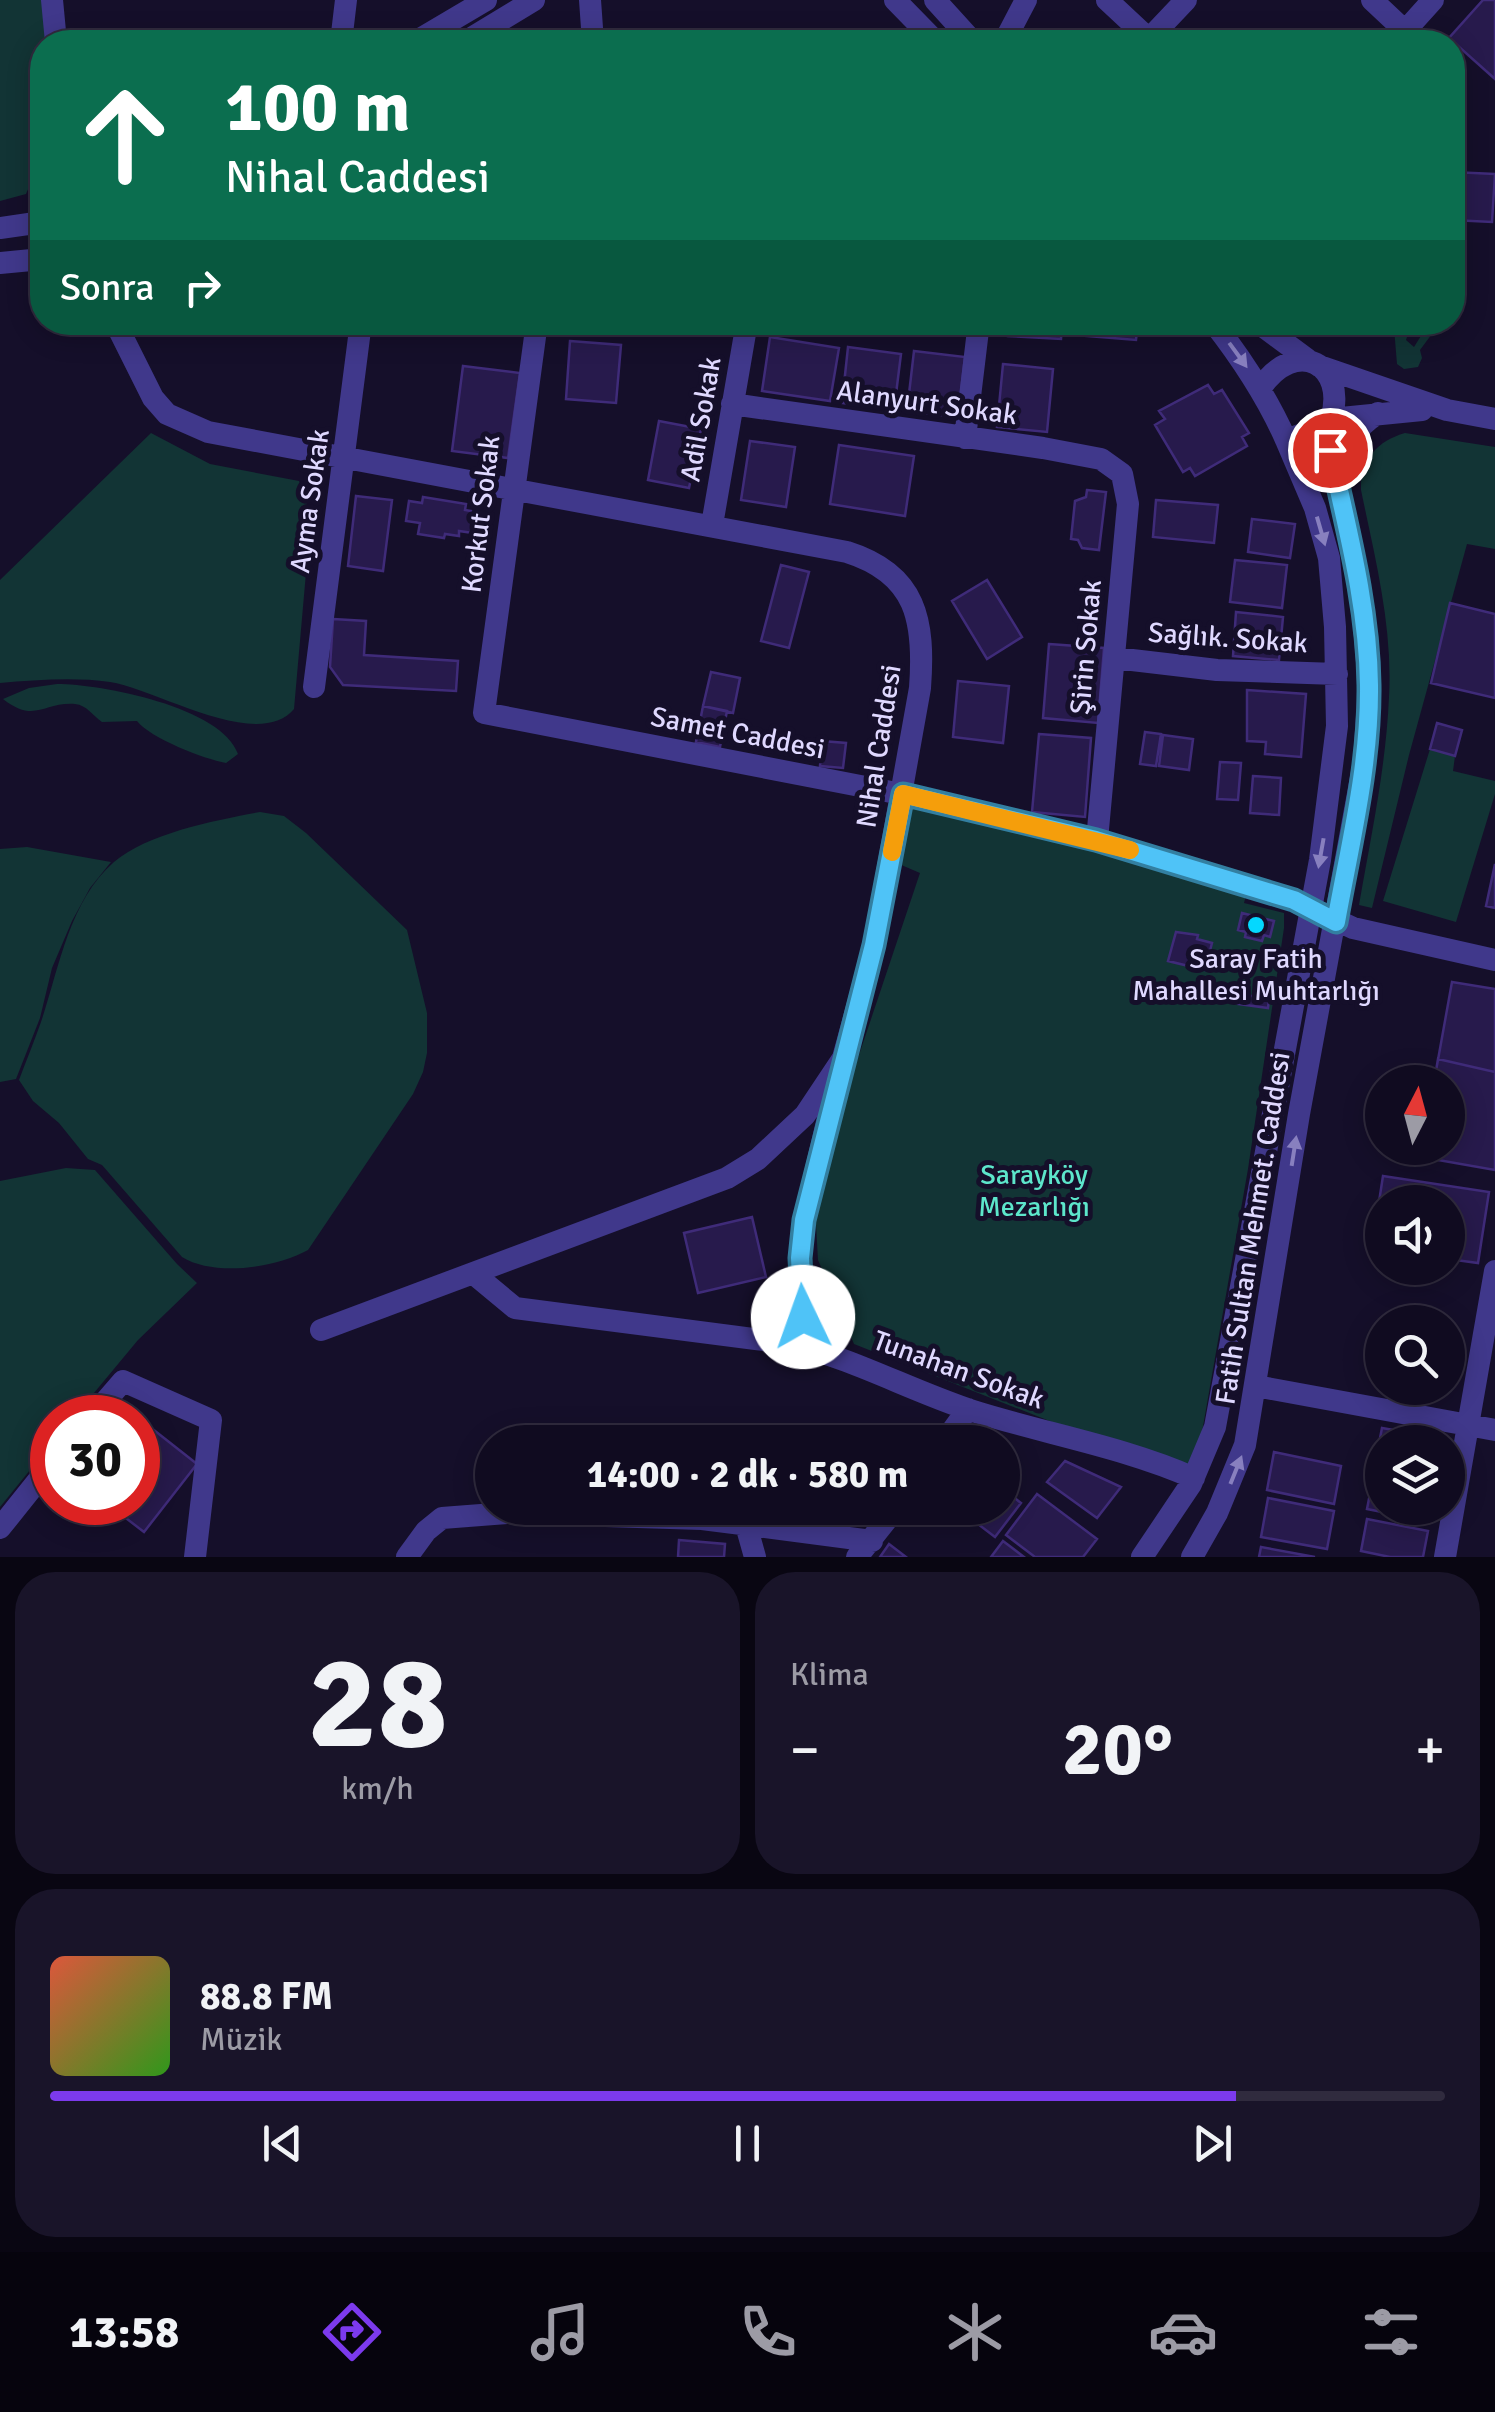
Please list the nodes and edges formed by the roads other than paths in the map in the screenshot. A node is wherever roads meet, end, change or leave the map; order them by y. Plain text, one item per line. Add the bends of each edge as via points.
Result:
1 (52, 0) edge
2 (346, 0) edge
3 (486, 0) edge
4 (534, 0) edge
5 (590, 0) edge
6 (895, 0) edge
7 (935, 0) edge
8 (1026, 0) edge
9 (1106, 0) edge
10 (1186, 0) edge
11 (1372, 0) edge
12 (1433, 0) edge
13 (55, 30) edge
14 (342, 30) edge
15 (435, 30) edge
16 (485, 30) edge
17 (592, 30) edge
18 (924, 30) edge
19 (961, 30) edge
20 (1010, 30) edge
21 (1140, 30) edge
22 (1160, 30) edge
23 (1404, 30) edge
24 (1406, 30) edge
25 (30, 224) edge
26 (0, 228) edge
27 (30, 260) edge
28 (0, 263) edge
29 (122, 335) edge
30 (360, 335) edge
31 (535, 335) edge
32 (745, 335) edge
33 (977, 335) edge
34 (1222, 335) edge
35 (1275, 335) edge
36 (1313, 362) junction
37 (1260, 389) junction
38 (732, 404) junction
39 (1447, 410) junction
40 (1380, 412) junction
41 (1495, 419) edge
42 (1328, 422) junction
43 (965, 438) junction
44 (1286, 440) junction
45 (346, 457) junction
46 (1112, 464) joint
47 (1335, 473) junction
48 (513, 488) junction
49 (712, 526) junction
50 (1115, 658) junction
51 (1337, 674) junction
52 (314, 687) dead end
53 (484, 713) joint
54 (903, 794) junction
55 (1096, 840) junction
56 (1323, 915) junction
57 (1495, 960) edge
58 (843, 1058) junction
59 (1495, 1271) edge
60 (474, 1274) junction
61 (321, 1330) dead end
62 (804, 1347) junction
63 (1256, 1386) junction
64 (111, 1395) edge
65 (155, 1395) edge
66 (160, 1397) edge
67 (968, 1409) junction
68 (956, 1425) edge
69 (1466, 1425) junction
70 (1495, 1430) edge
71 (1194, 1478) junction
72 (30, 1490) edge
73 (475, 1514) edge
74 (746, 1525) edge
75 (751, 1525) edge
76 (883, 1525) edge
77 (0, 1528) edge
78 (864, 1549) edge
79 (195, 1557) edge
80 (407, 1557) edge
81 (755, 1557) edge
82 (1142, 1557) edge
83 (1192, 1557) edge
84 (1445, 1557) edge

1 - 13 street
2 - 14 street
3 - 15 street
4 - 16 street
5 - 17 street
6 - 18 street
7 - 19 street
8 - 20 street
9 - 21 street
10 - 22 street
11 - 23 street
12 - 24 street
25 - 26 street
27 - 28 street
29 - 45 street, Nihal Caddesi via 166,414 208,432
30 - 45 street, Ayma Sokak
31 - 48 street, Korkut Sokak
32 - 38 street, Adil Sokak
33 - 43 street
34 -> 37 street, Fatih Sultan Mehmet. Caddesi
35 - 36 street
36 - 37 street via 1286,362
36 - 39 street
36 - 42 street, Fatih Sultan Mehmet. Caddesi via 1334,390
37 - 44 street, Fatih Sultan Mehmet. Caddesi
38 - 43 street, Alanyurt Sokak
38 - 49 street, Adil Sokak
39 - 40 street
39 - 41 street
40 - 42 street
40 - 47 street via 1347,441
42 - 44 street
42 - 47 street, Fatih Sultan Mehmet. Caddesi
43 - 46 street, Alanyurt Sokak
44 -> 51 street, Fatih Sultan Mehmet. Caddesi via 1329,558
45 - 48 street, Nihal Caddesi
45 - 52 street, Ayma Sokak
46 - 50 street, Şirin Sokak via 1122,474 1128,504
47 - 56 street, Fatih Sultan Mehmet. Caddesi via 1353,549 1369,686 1364,761
48 - 49 street, Nihal Caddesi
48 - 53 street, Korkut Sokak
49 - 54 street, Nihal Caddesi via 871,560 912,603 923,647
50 - 51 street, Sağlık. Sokak
50 - 55 street, Şirin Sokak
51 -> 56 street, Fatih Sultan Mehmet. Caddesi
53 - 54 street, Samet Caddesi
54 - 55 street, Samet Caddesi
54 - 58 street, Nihal Caddesi via 874,945
55 - 56 street, Samet Caddesi via 1294,900
56 - 57 street, Samet Caddesi
63 -> 56 street, Fatih Sultan Mehmet. Caddesi via 1300,1114
56 - 71 street, Fatih Sultan Mehmet. Caddesi via 1224,1392
58 - 60 street, Nihal Caddesi via 804,1115 728,1178
58 - 62 street via 804,1220
59 - 69 street
60 - 61 street, Nihal Caddesi
60 - 62 street, Tunahan Sokak via 514,1308
62 - 67 street, Tunahan Sokak
63 - 69 street
83 -> 63 street, Fatih Sultan Mehmet. Caddesi via 1238,1466
64 - 65 street via 123,1381
66 - 79 street via 211,1420
67 - 68 street
67 - 71 street, Tunahan Sokak
69 - 70 street
69 - 84 street
71 - 82 street, Fatih Sultan Mehmet. Caddesi
72 - 77 street
73 - 80 street via 450,1515 426,1531
74 - 81 street
75 - 78 street
76 - 78 street

